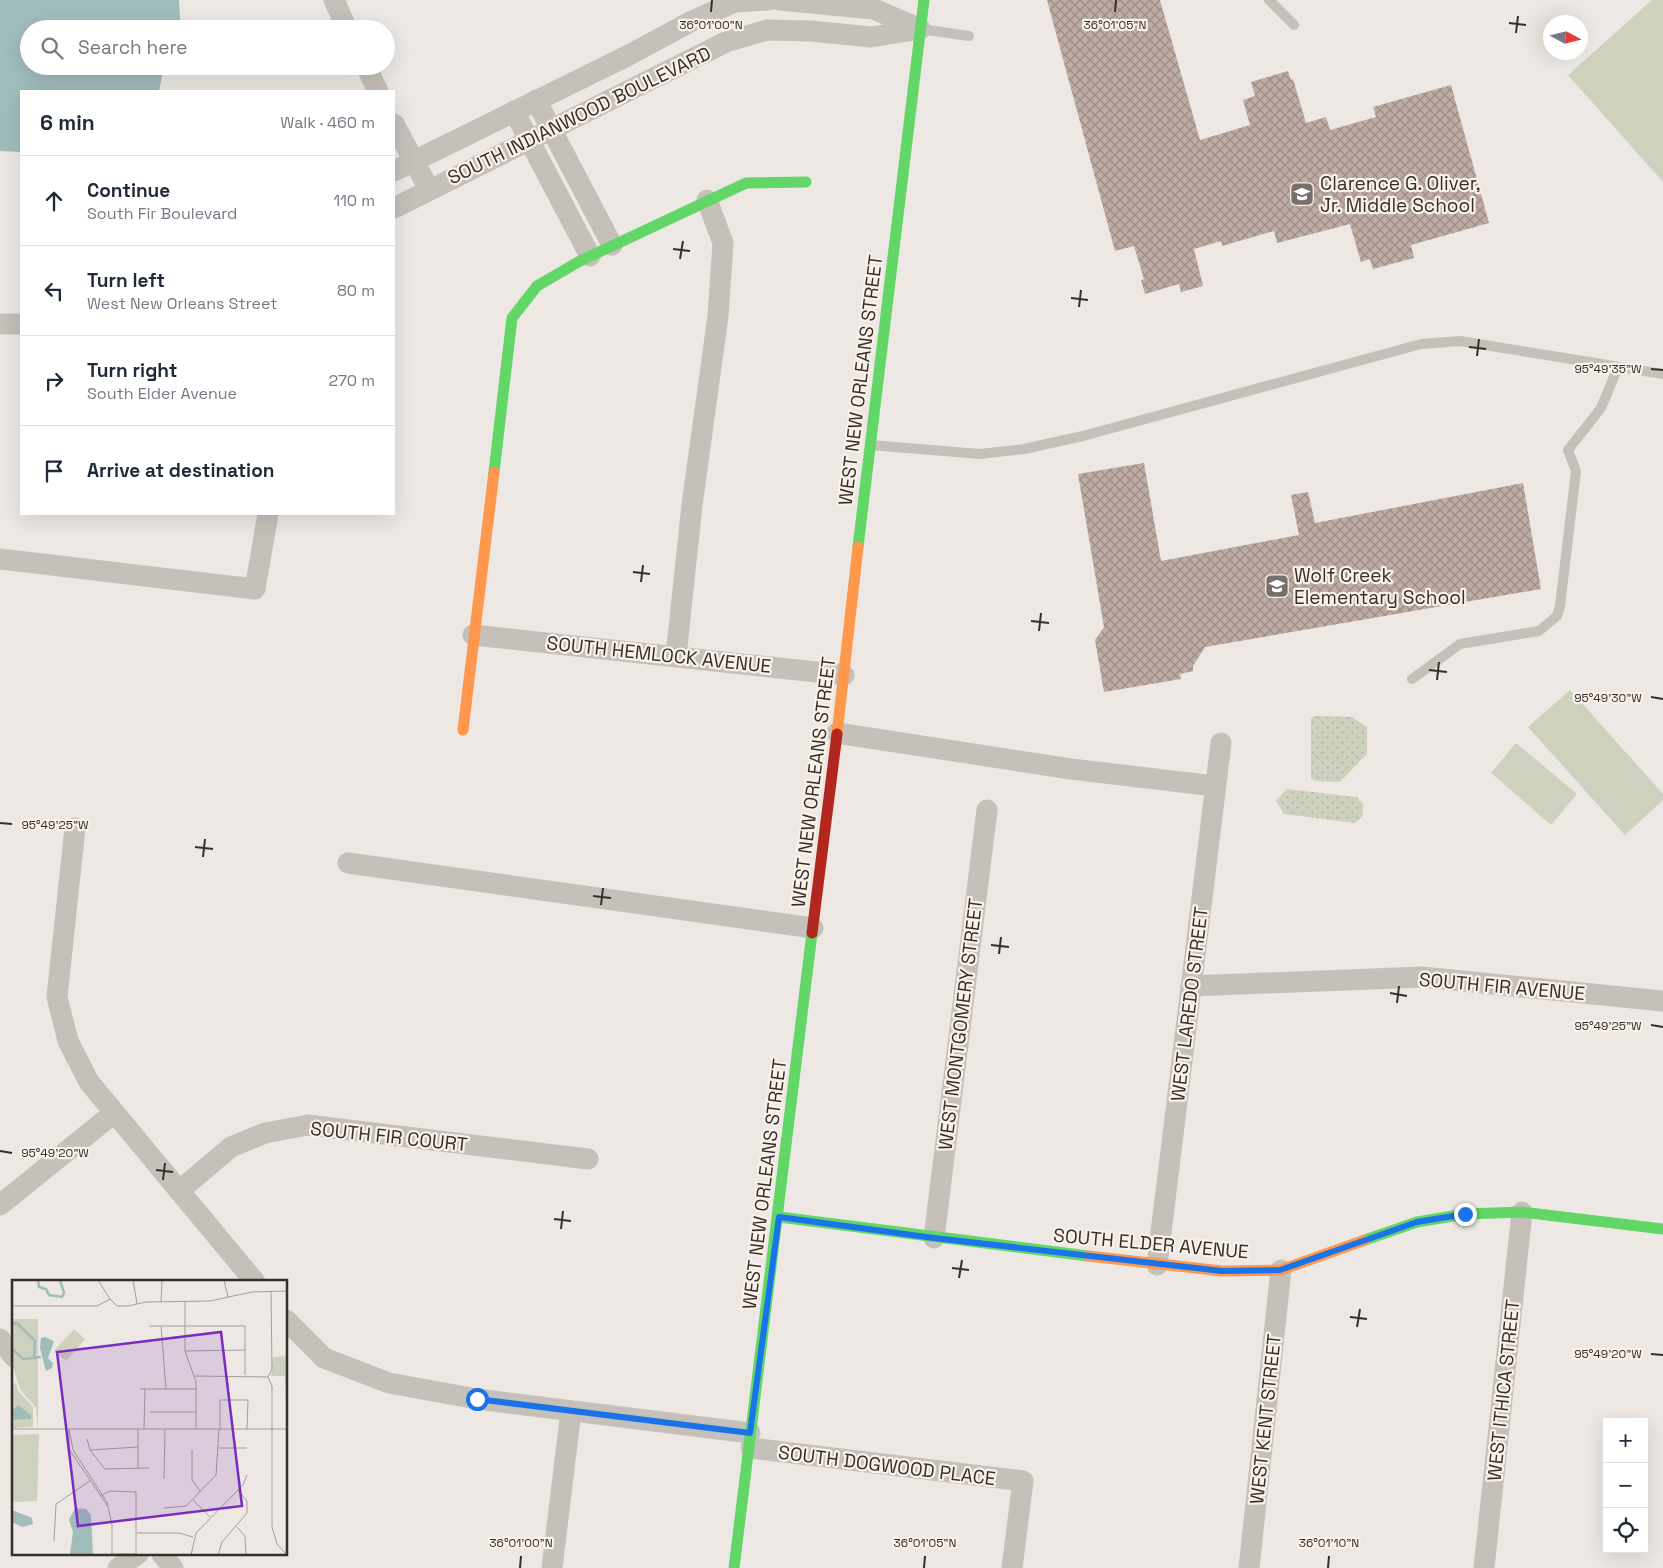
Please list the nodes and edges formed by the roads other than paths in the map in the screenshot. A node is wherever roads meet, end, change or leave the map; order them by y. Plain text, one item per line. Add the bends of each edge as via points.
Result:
1 (334, 0) edge
2 (768, 0) edge
3 (779, 0) edge
4 (924, 0) edge
5 (1269, 0) edge
6 (344, 20) edge
7 (1294, 25) dead end
8 (920, 29) junction
9 (767, 30) junction
10 (969, 36) dead end
11 (370, 75) edge
12 (378, 90) edge
13 (536, 100) junction
14 (514, 111) junction
15 (395, 129) edge
16 (551, 129) junction
17 (529, 140) junction
18 (403, 166) edge
19 (806, 182) dead end
20 (429, 190) junction
21 (582, 190) junction
22 (707, 200) junction
23 (560, 201) junction
24 (395, 207) edge
25 (612, 245) junction
26 (590, 256) junction
27 (0, 324) edge
28 (20, 324) edge
29 (1618, 367) junction
30 (1663, 374) edge
31 (869, 445) junction
32 (268, 515) edge
33 (0, 559) edge
34 (473, 635) junction
35 (676, 656) junction
36 (844, 675) junction
37 (1412, 679) dead end
38 (462, 730) dead end
39 (838, 734) junction
40 (1221, 744) dead end
41 (1215, 786) junction
42 (987, 810) dead end
43 (75, 828) dead end
44 (348, 863) dead end
45 (813, 928) junction
46 (1191, 986) junction
47 (1663, 1001) edge
48 (114, 1113) junction
49 (588, 1159) dead end
50 (179, 1191) junction
51 (0, 1205) edge
52 (1522, 1212) junction
53 (779, 1217) junction
54 (1663, 1229) edge
55 (934, 1238) junction
56 (1157, 1265) junction
57 (1280, 1270) junction
58 (253, 1280) edge
59 (288, 1322) edge
60 (0, 1339) edge
61 (12, 1354) edge
62 (571, 1411) junction
63 (750, 1441) junction
64 (135, 1556) edge
65 (164, 1556) edge
66 (118, 1568) edge
67 (173, 1568) edge
68 (552, 1568) edge
69 (734, 1568) edge
70 (1012, 1568) edge
71 (1248, 1568) edge
72 (1484, 1568) edge

1 - 6 street
2 - 9 street
2 - 13 street, SOUTH INDIANWOOD BOULEVARD via 735,2
3 - 8 street via 874,9
4 - 8 street, WEST NEW ORLEANS STREET
5 - 7 lane
8 - 9 street, SOUTH INDIANWOOD BOULEVARD via 871,37
8 - 10 lane
8 - 31 street, WEST NEW ORLEANS STREET
9 - 16 street, SOUTH INDIANWOOD BOULEVARD via 726,42
11 - 12 street
13 - 14 street, SOUTH INDIANWOOD BOULEVARD
13 - 16 street
14 - 17 street
14 - 18 street, SOUTH INDIANWOOD BOULEVARD
15 - 18 street
16 - 17 street, SOUTH INDIANWOOD BOULEVARD
16 - 21 street
17 - 20 street, SOUTH INDIANWOOD BOULEVARD
17 - 23 street
18 - 20 street
19 - 22 street via 746,183
20 - 24 street, SOUTH INDIANWOOD BOULEVARD
21 - 23 street
21 - 25 street
22 - 25 street
22 - 35 street via 723,243 718,316 692,505
23 - 26 street
25 - 26 street
26 - 34 street via 537,286 512,318
27 - 28 street
29 - 30 lane
29 - 31 lane via 1460,341 1421,344 1083,436 1024,449 980,454
29 - 37 lane via 1601,408 1568,450 1576,471 1557,616 1539,631 1460,644
31 - 36 street, WEST NEW ORLEANS STREET
32 - 33 street via 255,589
34 - 35 street, SOUTH HEMLOCK AVENUE
34 - 38 street
35 - 36 street, SOUTH HEMLOCK AVENUE
36 - 39 street, WEST NEW ORLEANS STREET
39 - 41 street via 1071,769
39 - 45 street, WEST NEW ORLEANS STREET
40 - 41 street, WEST LAREDO STREET
41 - 46 street, WEST LAREDO STREET
42 - 55 street, WEST MONTGOMERY STREET
43 - 48 street via 57,997 68,1041 85,1074
44 - 45 street
45 - 53 street, WEST NEW ORLEANS STREET
46 - 47 street, SOUTH FIR AVENUE via 1422,977
46 - 56 street, WEST LAREDO STREET
48 - 50 street
48 - 51 street
49 - 50 street, SOUTH FIR COURT via 308,1125 265,1133 231,1147
50 - 58 street
52 - 54 street, SOUTH ELDER AVENUE
52 - 57 street, SOUTH ELDER AVENUE via 1465,1214 1417,1222
52 - 72 street, WEST ITHICA STREET
53 - 55 street, SOUTH ELDER AVENUE
53 - 63 street, WEST NEW ORLEANS STREET
55 - 56 street, SOUTH ELDER AVENUE
56 - 57 street, SOUTH ELDER AVENUE via 1222,1271
57 - 71 street, WEST KENT STREET
59 - 62 street, SOUTH DOGWOOD PLACE via 324,1358 389,1383
60 - 61 street
62 - 63 street, SOUTH DOGWOOD PLACE
62 - 68 street
63 - 69 street, WEST NEW ORLEANS STREET
63 - 70 street, SOUTH DOGWOOD PLACE via 1023,1481
64 - 66 street
65 - 67 street

